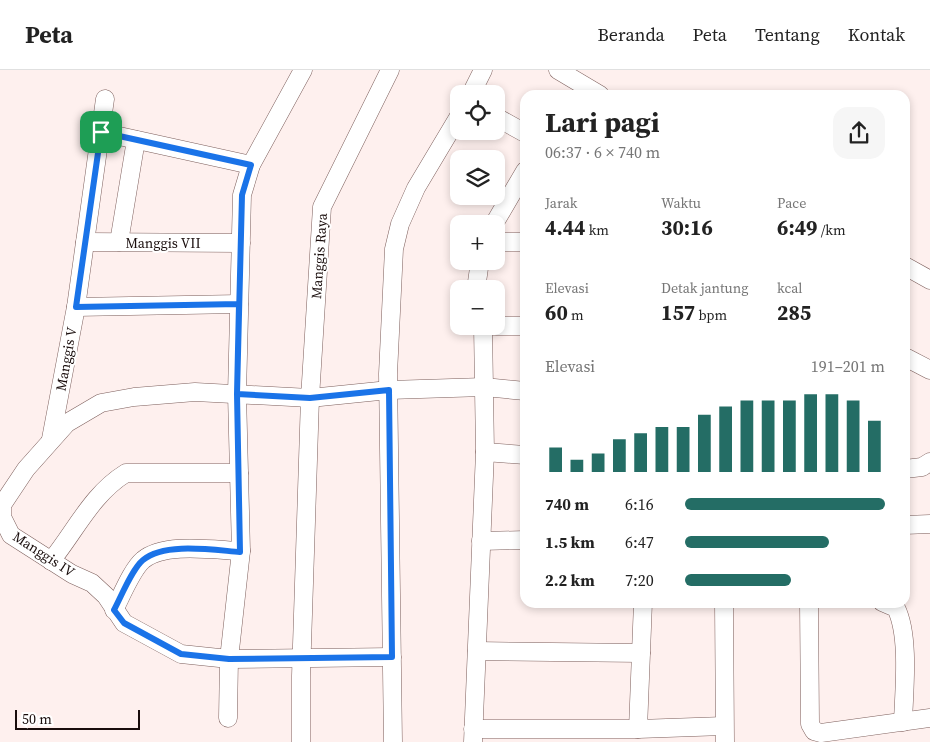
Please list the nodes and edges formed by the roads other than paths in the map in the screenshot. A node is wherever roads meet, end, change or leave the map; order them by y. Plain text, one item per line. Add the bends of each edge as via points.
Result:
1 (303, 70) edge
2 (390, 70) edge
3 (558, 70) edge
4 (479, 71) edge
5 (474, 85) edge
6 (592, 90) edge
7 (105, 99) dead end
8 (505, 122) edge
9 (520, 130) edge
10 (450, 131) edge
11 (101, 132) junction
12 (136, 140) junction
13 (251, 165) junction
14 (520, 180) edge
15 (499, 215) edge
16 (85, 242) junction
17 (119, 242) junction
18 (505, 242) edge
19 (520, 242) edge
20 (241, 243) junction
21 (910, 269) edge
22 (930, 280) edge
23 (239, 304) junction
24 (76, 307) junction
25 (505, 326) edge
26 (520, 326) edge
27 (483, 335) edge
28 (910, 360) edge
29 (930, 370) edge
30 (484, 387) junction
31 (389, 390) junction
32 (520, 391) edge
33 (237, 394) junction
34 (310, 398) junction
35 (51, 440) junction
36 (485, 452) junction
37 (520, 455) edge
38 (930, 462) edge
39 (910, 469) edge
40 (239, 473) junction
41 (930, 524) edge
42 (910, 526) edge
43 (481, 540) junction
44 (520, 540) edge
45 (240, 552) junction
46 (51, 561) junction
47 (643, 608) edge
48 (724, 608) edge
49 (809, 608) edge
50 (896, 608) edge
51 (114, 610) junction
52 (476, 651) junction
53 (642, 653) junction
54 (392, 657) junction
55 (302, 658) junction
56 (229, 659) junction
57 (228, 718) dead end
58 (930, 718) edge
59 (902, 722) junction
60 (638, 729) junction
61 (725, 734) edge
62 (473, 736) edge
63 (301, 742) edge
64 (393, 742) edge

1 - 13 street
2 - 34 street, Manggis Raya via 322,207
3 - 6 street
4 - 5 street
7 - 11 street, Manggis V
8 - 9 street
10 - 31 street via 416,188 400,224 394,249
11 - 12 street
11 - 16 street, Manggis V
12 - 13 street
12 - 17 street
13 - 20 street via 242,195
14 - 15 street
16 - 17 street, Manggis VII
16 - 24 street, Manggis V
17 - 20 street, Manggis VII
18 - 19 street
20 - 23 street
21 - 22 street
23 - 24 street
23 - 33 street
24 - 35 street, Manggis V
25 - 26 street
27 - 30 street
28 - 29 street
30 - 31 street, Manggis IV
30 - 32 street, Manggis IV
30 - 36 street
31 - 34 street, Manggis IV
31 - 54 street
33 - 34 street, Manggis IV
33 - 35 street, Manggis IV via 195,392 134,397 101,404 66,423
33 - 40 street
34 - 55 street, Manggis Raya
35 - 46 street, Manggis IV via 26,469 2,505 2,517 11,535
36 - 37 street
36 - 43 street
38 - 39 street via 922,468
40 - 45 street
40 - 46 street via 126,473 112,481 95,498
41 - 42 street
43 - 44 street
43 - 52 street
45 - 51 street via 157,551 142,561
45 - 56 street
46 - 51 street, Manggis IV via 92,583 106,596
47 - 53 street
48 - 61 street
49 - 59 street via 812,728 822,733
50 - 59 street via 906,667
51 - 56 street, Manggis IV via 124,623 181,654
52 - 53 street
52 - 62 street
53 - 60 street
54 - 55 street, Manggis IV
54 - 64 street
55 - 56 street, Manggis IV
55 - 63 street, Manggis Raya
56 - 57 street
58 - 59 street
60 - 61 street
60 - 62 street

